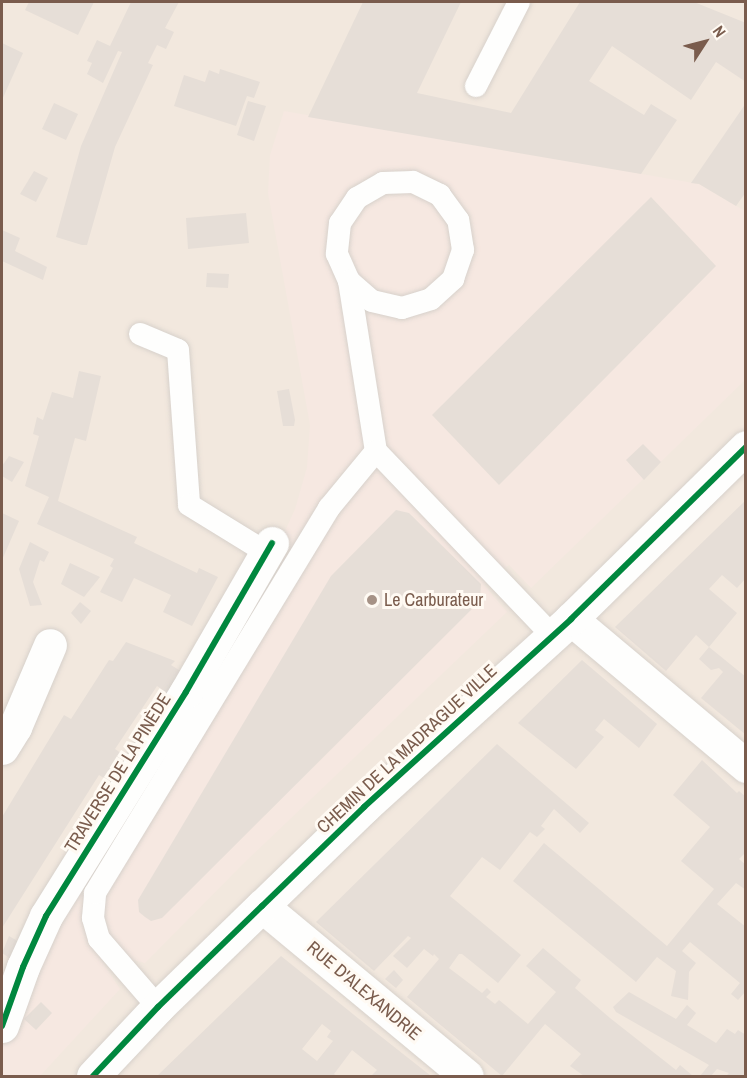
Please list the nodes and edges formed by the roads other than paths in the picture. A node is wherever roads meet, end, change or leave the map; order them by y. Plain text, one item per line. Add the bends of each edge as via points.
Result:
1 (519, 2) edge
2 (476, 86) dead end
3 (349, 281) junction
4 (140, 334) dead end
5 (746, 447) edge
6 (376, 451) junction
7 (269, 548) joint
8 (562, 627) junction
9 (50, 645) dead end
10 (2, 748) edge
11 (746, 766) edge
12 (261, 906) junction
13 (158, 1007) junction
14 (2, 1026) edge
15 (93, 1077) edge
16 (467, 1077) edge

1 - 2 lane
3 - 3 lane via 372,301 402,308 431,299 453,279 463,250 458,220 440,195 413,182 403,182 383,183 357,198 340,223 338,254
3 - 6 lane
4 - 7 lane via 178,350 189,505
5 - 8 street, CHEMIN DE LA MADRAGUE VILLE
6 - 8 lane
6 - 13 lane via 329,508 95,893 93,918 99,939
7 - 14 street, TRAVERSE DE LA PINÈDE via 186,692 46,916
8 - 11 street
8 - 12 street, CHEMIN DE LA MADRAGUE VILLE
9 - 10 street
12 - 13 street, CHEMIN DE LA MADRAGUE VILLE
12 - 16 street, RUE D'ALEXANDRIE
13 - 15 street, CHEMIN DE LA MADRAGUE VILLE

